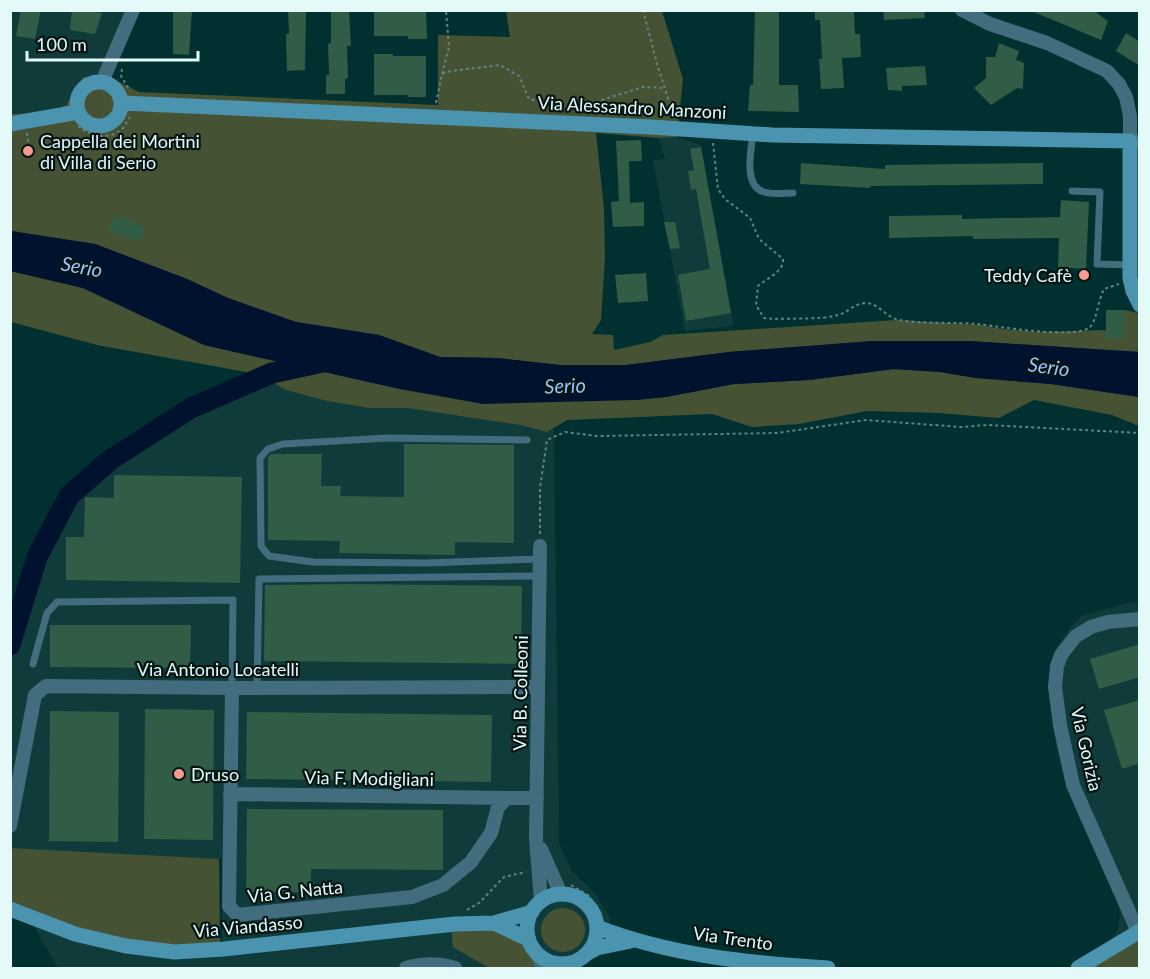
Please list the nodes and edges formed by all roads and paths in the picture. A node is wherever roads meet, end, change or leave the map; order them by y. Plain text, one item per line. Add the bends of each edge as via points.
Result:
1 (133, 10) edge
2 (446, 10) edge
3 (643, 10) edge
4 (962, 10) edge
5 (442, 74) junction
6 (104, 82) junction
7 (665, 88) junction
8 (529, 99) junction
9 (529, 107) dead end
10 (126, 109) junction
11 (434, 110) dead end
12 (76, 118) junction
13 (674, 122) dead end
14 (10, 124) edge
15 (27, 130) dead end
16 (712, 131) junction
17 (753, 134) junction
18 (1104, 141) junction
19 (1135, 141) edge
20 (28, 142) dead end
21 (1135, 160) edge
22 (1072, 191) dead end
23 (793, 193) dead end
24 (1130, 265) junction
25 (1131, 282) junction
26 (1140, 305) edge
27 (1140, 433) edge
28 (527, 440) dead end
29 (540, 553) junction
30 (539, 576) junction
31 (1140, 619) edge
32 (33, 664) dead end
33 (538, 687) junction
34 (232, 688) junction
35 (257, 688) junction
36 (230, 794) junction
37 (507, 798) junction
38 (537, 798) junction
39 (10, 826) edge
40 (536, 839) junction
41 (564, 888) junction
42 (536, 906) junction
43 (10, 909) edge
44 (599, 922) junction
45 (494, 923) junction
46 (1139, 932) edge
47 (528, 939) junction
48 (633, 941) junction
49 (588, 953) junction
50 (540, 962) edge
51 (562, 966) edge
52 (406, 969) edge
53 (455, 969) edge
54 (828, 969) edge
55 (1078, 969) edge

1 - 6 street
2 - 5 path via 449,47
3 - 7 path
4 - 19 street via 1107,71 1126,98
5 - 8 path via 500,65 519,76
5 - 11 path
6 - 10 street via 119,93
6 - 12 street via 82,89
7 - 8 path via 643,87 576,108
7 - 13 path
8 - 9 path
10 - 12 street via 114,122 100,127
10 - 12 path via 122,129 103,136 85,132
10 - 16 street, Via Alessandro Manzoni
12 - 14 street
15 - 20 path
16 - 17 street, Via Alessandro Manzoni
16 - 25 path via 718,189 750,218 759,239 783,259 781,269 758,286 756,305 765,318 839,315 864,303 873,304 896,320 1038,332 1084,331 1091,326 1104,289
17 - 18 street, Via Alessandro Manzoni
17 - 23 lane via 751,174 756,188 772,194
18 - 19 street, Via Alessandro Manzoni
18 - 21 street via 1122,146
19 - 21 street
21 - 24 street
22 - 24 lane via 1100,192 1097,264
24 - 25 street
25 - 26 street
27 - 29 path via 866,420 777,433 597,436 565,432 547,440 540,488
28 - 29 lane via 388,438 283,444 268,449 260,458 261,546 269,556 313,562 426,563
29 - 30 street, Via B. Colleoni
30 - 33 street, Via B. Colleoni
30 - 35 lane via 259,579
31 - 46 street, Via Gorizia via 1108,622 1076,636 1061,655 1055,687 1073,785
32 - 34 lane via 47,613 57,602 233,600
33 - 35 street, Via Antonio Locatelli
33 - 38 street, Via B. Colleoni
34 - 35 street, Via Antonio Locatelli
34 - 36 street, Via G. Natta
34 - 39 street, Via Antonio Locatelli via 46,686 35,695
36 - 37 street, Via F. Modigliani
36 - 37 street, Via G. Natta via 229,906 237,915 412,897 443,885 471,862 491,833 498,807
37 - 38 street
38 - 40 street, Via B. Colleoni
40 - 41 street, Via B. Colleoni
40 - 42 street, Via B. Colleoni
41 - 42 street
41 - 44 street via 590,907
41 - 44 path via 588,895
42 - 45 street, Via Viandasso
42 - 47 street via 528,920
43 - 45 street, Via Viandasso via 75,934 175,952
44 - 48 street, Via Trento
44 - 49 street via 597,937
45 - 47 street, Via Viandasso
46 - 55 street
47 - 50 street
48 - 49 street, Via Trento
48 - 54 street, Via Trento via 733,961
49 - 51 street
50 - 51 street
52 - 53 street via 420,964

